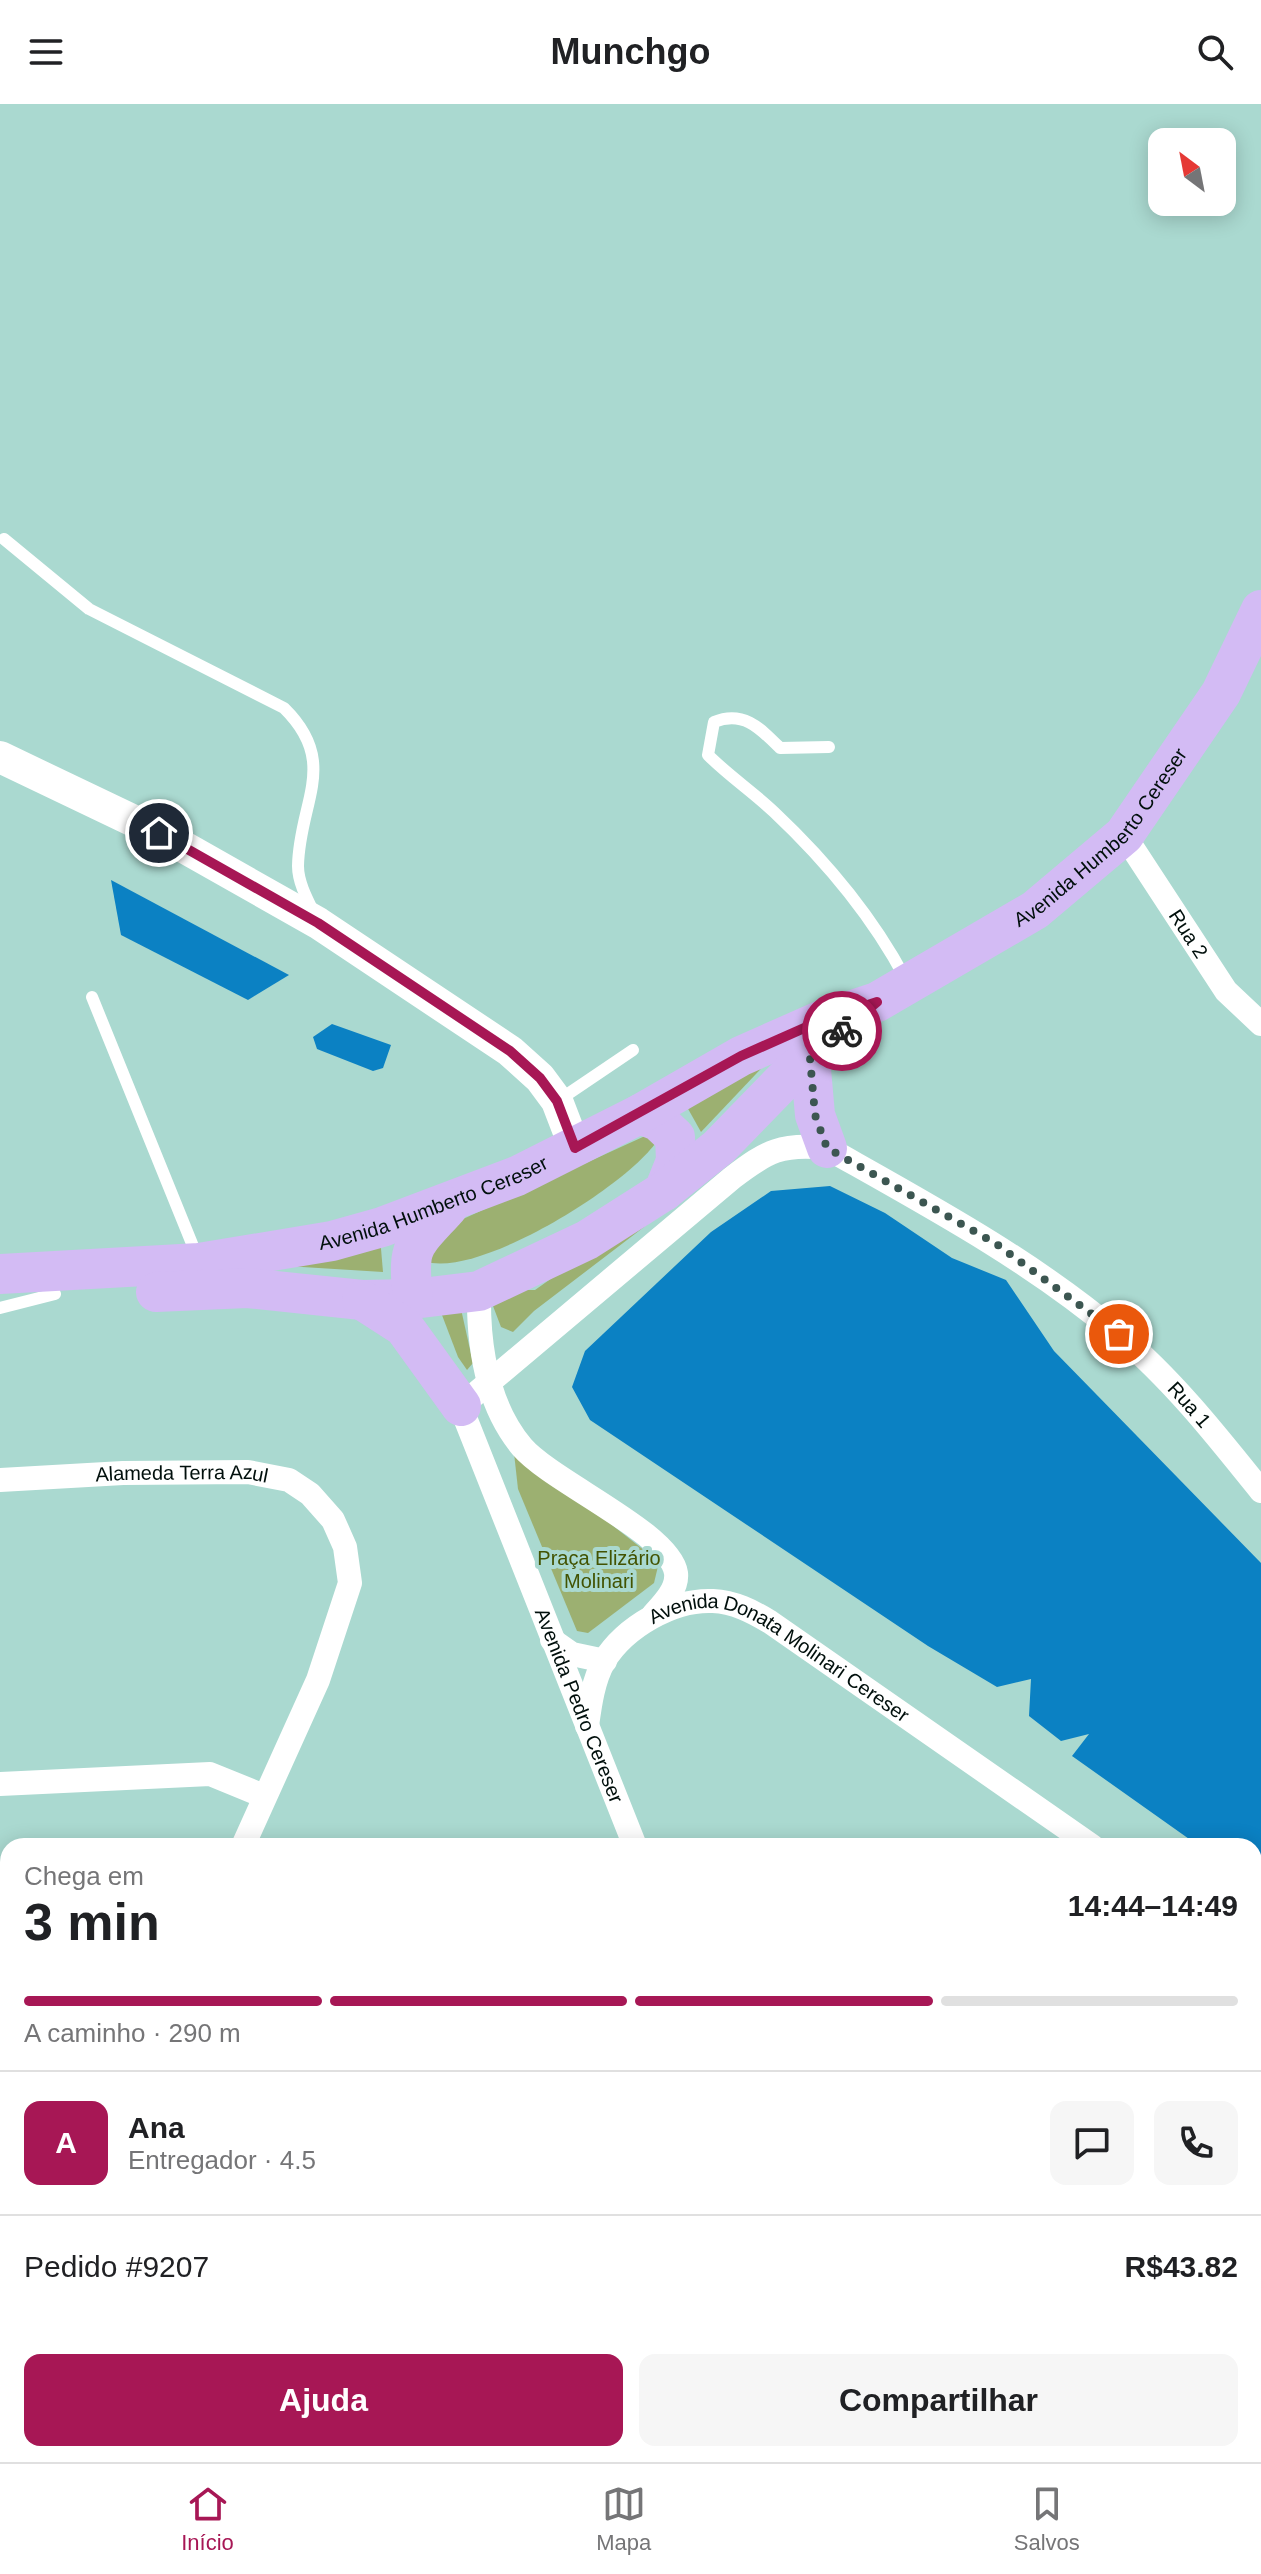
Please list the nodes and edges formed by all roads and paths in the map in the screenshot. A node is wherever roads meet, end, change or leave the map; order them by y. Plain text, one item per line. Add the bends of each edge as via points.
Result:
1 (4, 539) dead end
2 (1261, 610) edge
3 (829, 747) dead end
4 (0, 757) edge
5 (1124, 835) junction
6 (318, 923) junction
7 (892, 993) junction
8 (92, 997) dead end
9 (1261, 1024) edge
10 (633, 1050) dead end
11 (810, 1058) junction
12 (557, 1101) junction
13 (640, 1114) junction
14 (575, 1148) junction
15 (827, 1148) junction
16 (664, 1191) junction
17 (451, 1204) junction
18 (199, 1263) junction
19 (0, 1274) edge
20 (479, 1291) junction
21 (55, 1294) junction
22 (0, 1297) edge
23 (413, 1299) junction
24 (362, 1300) junction
25 (0, 1308) edge
26 (476, 1393) junction
27 (0, 1480) edge
28 (1261, 1491) edge
29 (652, 1617) junction
30 (552, 1640) junction
31 (605, 1661) junction
32 (587, 1726) junction
33 (0, 1784) edge
34 (264, 1796) junction
35 (246, 1838) edge
36 (632, 1838) edge
37 (1080, 1838) edge

1 - 6 lane via 89,609 284,708 300,724 312,746 316,770 298,868
2 - 5 main road, Avenida Humberto Cereser via 1221,693
3 - 7 lane via 780,748 755,722 727,716 714,722 708,755 773,811 876,927
4 - 6 street via 159,833
5 - 7 main road, Avenida Humberto Cereser via 1035,910
5 - 9 street, Rua 2 via 1226,991
6 - 12 street via 510,1051
7 - 11 main road, Avenida Humberto Cereser
7 - 13 main road, Avenida Humberto Cereser via 741,1056
8 - 18 lane
10 - 12 lane
11 - 15 main road via 815,1115
11 - 16 main road, Avenida Humberto Cereser via 719,1147
12 - 14 street
13 - 14 main road, Avenida Humberto Cereser
13 - 16 main road via 658,1121 675,1137 676,1161
14 - 17 main road, Avenida Humberto Cereser
15 - 26 street via 783,1147 759,1157
15 - 28 street, Rua 1 via 995,1243 1119,1334 1182,1395
16 - 20 main road, Avenida Humberto Cereser via 587,1240
17 - 18 main road, Avenida Humberto Cereser via 332,1241
17 - 23 main road via 412,1249 408,1259
18 - 19 main road, Avenida Humberto Cereser
20 - 23 main road, Avenida Humberto Cereser
20 - 26 street, Avenida Donata Molinari Cereser
21 - 22 main road, Avenida Humberto Cereser
21 - 24 main road, Avenida Humberto Cereser via 247,1288
21 - 25 lane, Avenida Humberto Cereser
23 - 24 main road, Avenida Humberto Cereser
23 - 26 street, Avenida Pedro Cereser
24 - 26 main road via 404,1327
26 - 29 street, Avenida Donata Molinari Cereser via 500,1413 541,1465 648,1536 672,1562 674,1587
26 - 30 street, Avenida Pedro Cereser
27 - 34 street, Alameda Terra Azul via 248,1472 289,1480 333,1520 345,1547 350,1583 318,1680
29 - 31 street
29 - 37 street, Avenida Donata Molinari Cereser via 691,1602 712,1601 751,1611
30 - 31 street via 572,1654
30 - 32 street, Avenida Pedro Cereser
31 - 32 street
32 - 36 street, Avenida Pedro Cereser
33 - 34 street via 210,1774
34 - 35 street, Alameda Terra Azul

